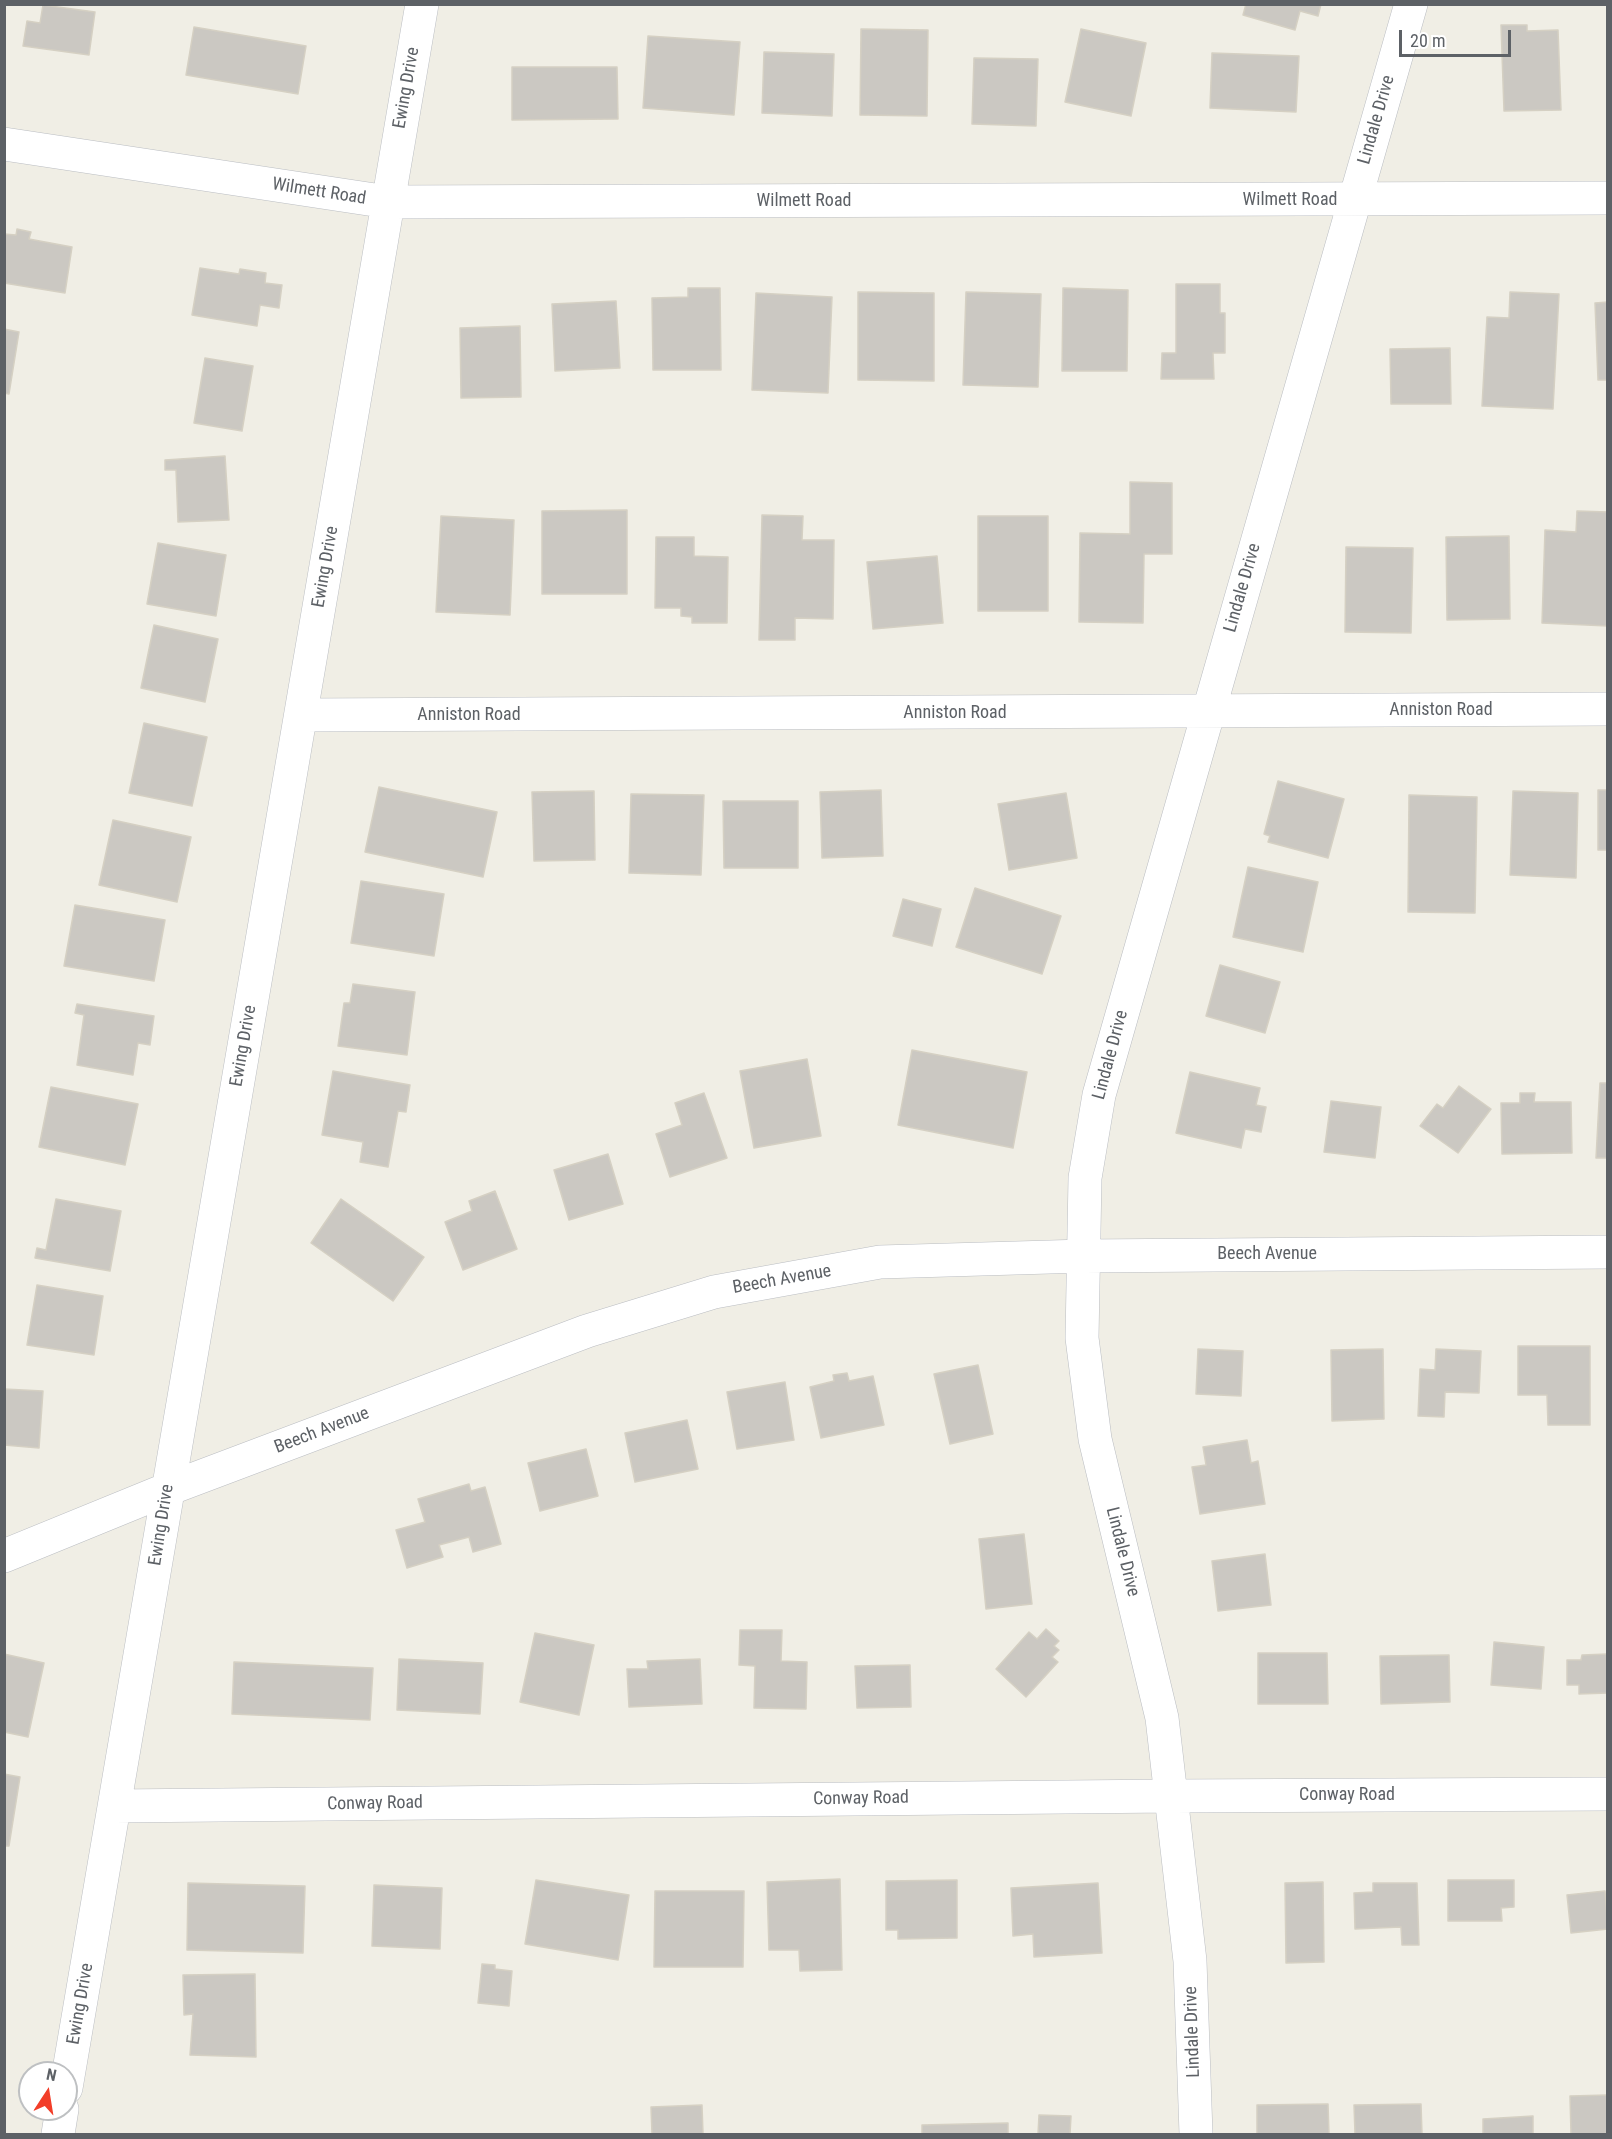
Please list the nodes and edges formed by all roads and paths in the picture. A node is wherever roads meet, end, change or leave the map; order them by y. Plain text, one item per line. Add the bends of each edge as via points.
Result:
1 (422, 4) edge
2 (1411, 4) edge
3 (4, 144) edge
4 (1608, 198) edge
5 (1354, 200) junction
6 (388, 202) junction
7 (1608, 709) edge
8 (1208, 712) junction
9 (302, 715) junction
10 (1608, 1251) edge
11 (1084, 1256) junction
12 (168, 1489) junction
13 (4, 1556) edge
14 (1608, 1794) edge
15 (1172, 1796) junction
16 (115, 1806) junction
17 (71, 2061) edge
18 (1196, 2134) edge

1 - 6 street, Ewing Drive
2 - 5 street, Lindale Drive
3 - 6 street, Wilmett Road
4 - 5 street, Wilmett Road
5 - 6 street, Wilmett Road
5 - 8 street, Lindale Drive
6 - 9 street, Ewing Drive
7 - 8 street, Anniston Road
8 - 9 street, Anniston Road
8 - 11 street, Lindale Drive via 1100,1095 1085,1178
9 - 12 street, Ewing Drive
10 - 11 street, Beech Avenue
11 - 12 street, Beech Avenue via 880,1262 714,1292 587,1331
11 - 15 street, Lindale Drive via 1082,1338 1095,1439 1162,1718
12 - 13 street, Beech Avenue
12 - 16 street, Ewing Drive
14 - 15 street, Conway Road
15 - 16 street, Conway Road
15 - 18 street, Lindale Drive via 1190,1961
16 - 17 street, Ewing Drive

